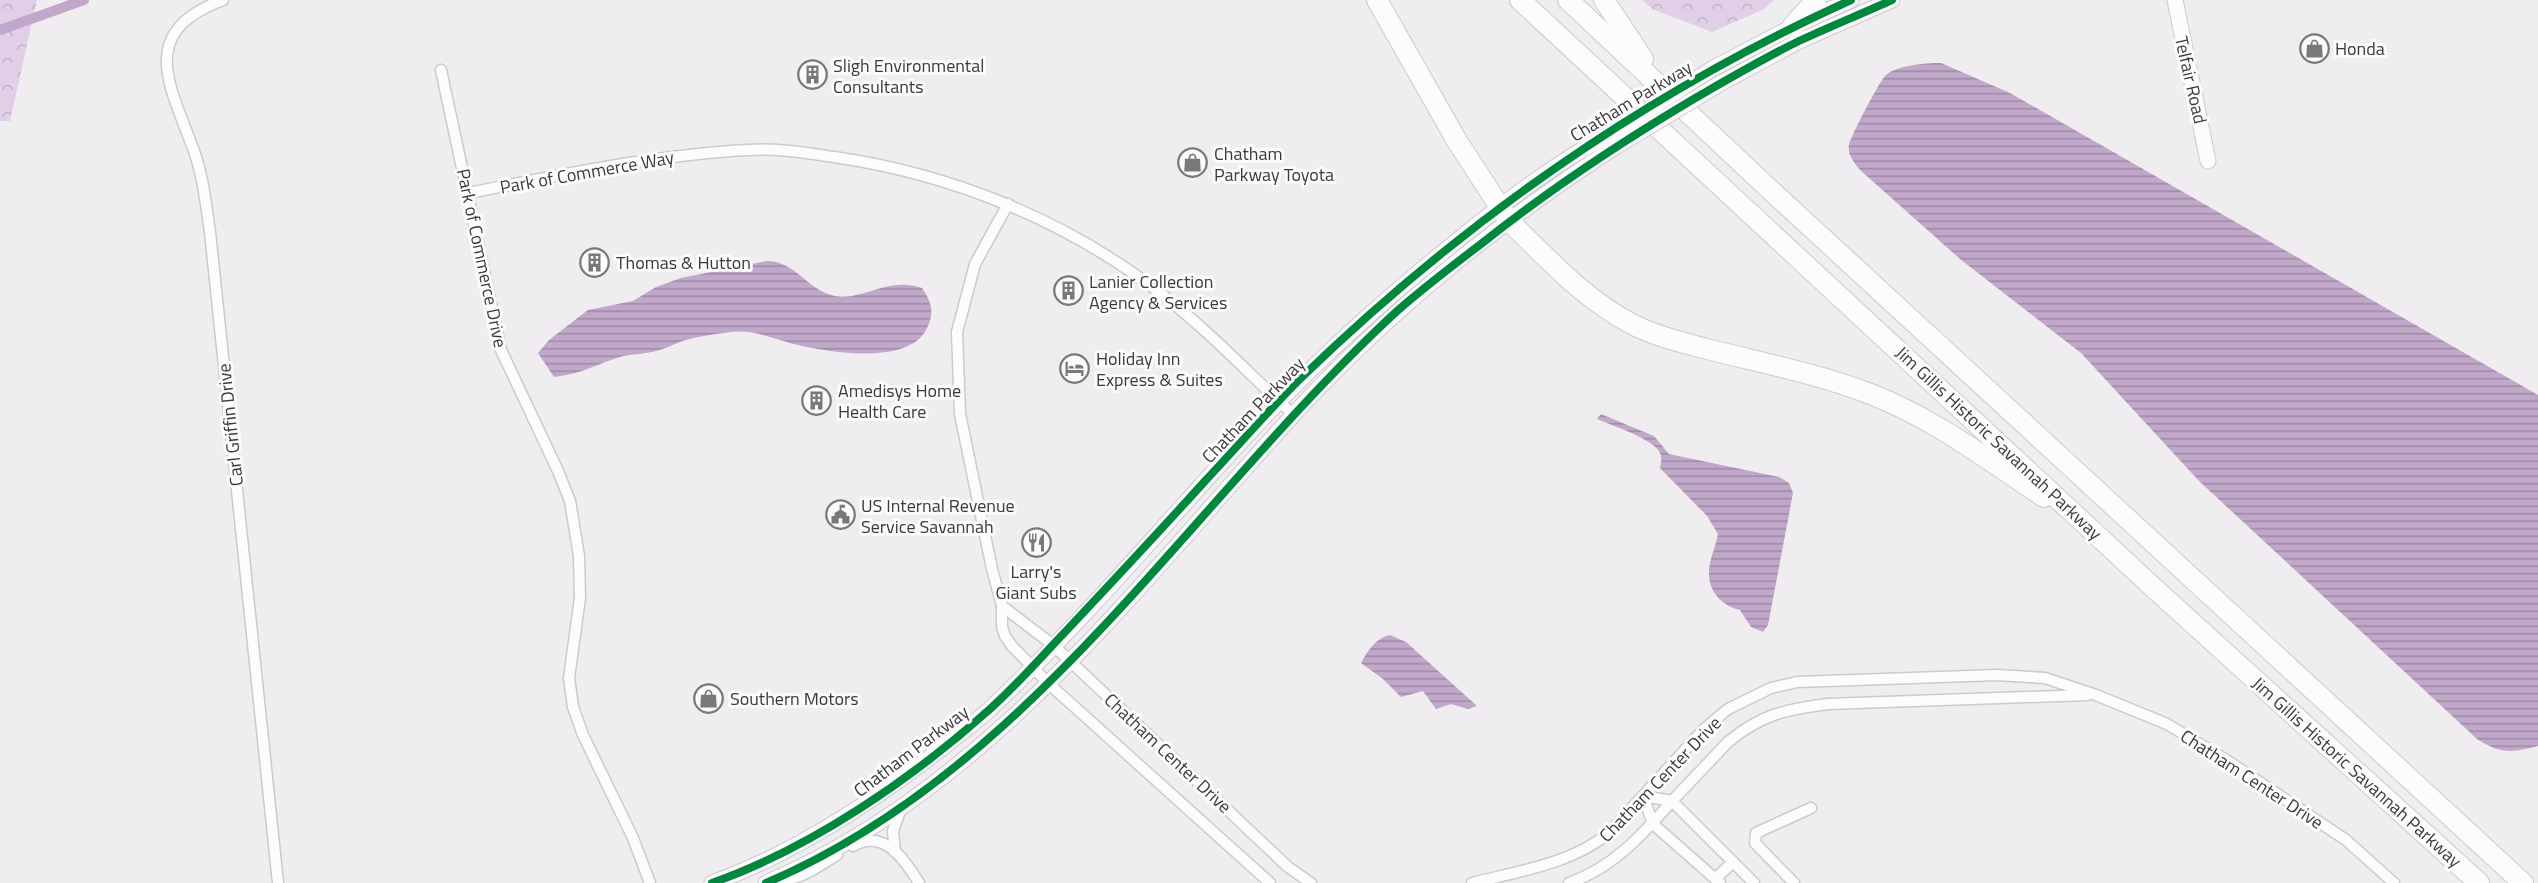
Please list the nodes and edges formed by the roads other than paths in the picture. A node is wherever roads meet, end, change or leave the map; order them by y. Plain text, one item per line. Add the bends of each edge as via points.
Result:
1 (223, 0) edge
2 (1377, 0) edge
3 (1520, 0) edge
4 (1568, 0) edge
5 (1604, 0) edge
6 (1816, 0) edge
7 (1851, 0) edge
8 (1892, 0) edge
9 (2175, 0) edge
10 (1792, 27) junction
11 (441, 70) dead end
12 (1659, 84) junction
13 (1611, 141) junction
14 (2208, 161) dead end
15 (468, 193) junction
16 (1008, 204) junction
17 (1504, 215) junction
18 (1279, 401) junction
19 (1294, 415) junction
20 (2117, 553) junction
21 (1002, 606) junction
22 (1053, 645) junction
23 (1070, 662) junction
24 (1032, 666) junction
25 (1048, 683) junction
26 (2097, 695) junction
27 (1644, 796) junction
28 (1672, 801) junction
29 (901, 808) junction
30 (1811, 808) dead end
31 (1653, 824) junction
32 (895, 852) junction
33 (1733, 862) junction
34 (770, 881) edge
35 (1717, 881) edge
36 (278, 883) edge
37 (650, 883) edge
38 (712, 883) edge
39 (920, 883) edge
40 (1270, 883) edge
41 (1311, 883) edge
42 (1472, 883) edge
43 (1569, 883) edge
44 (1754, 883) edge
45 (1794, 883) edge
46 (2394, 883) edge
47 (2480, 883) edge
48 (2523, 883) edge

1 - 36 street, Carl Griffin Drive via 201,8 173,33 166,54 166,73 195,153 210,232
2 - 17 highway
3 - 20 highway, Jim Gillis Historic Savannah Parkway
4 - 12 highway, Jim Gillis Historic Savannah Parkway
5 - 12 highway
6 - 10 highway
7 - 10 main road, Chatham Parkway
8 - 13 main road, Chatham Parkway, bridge via 1797,42
9 - 14 main road, Telfair Road
10 - 13 main road, Chatham Parkway, bridge via 1712,69
11 - 15 street, Park of Commerce Drive
12 - 48 highway, Jim Gillis Historic Savannah Parkway
13 - 17 main road, Chatham Parkway via 1544,194
15 - 16 street, Park of Commerce Way via 641,160 750,150 880,164
15 - 37 street, Park of Commerce Drive via 501,350 570,501 579,556 580,598 569,678 573,707
16 - 18 street, Park of Commerce Way via 1090,244 1158,291
16 - 21 street, Chatham Center Drive via 975,264 957,332 960,414
17 - 18 main road, Chatham Parkway via 1391,296
17 - 19 main road, Chatham Parkway via 1397,311
17 - 20 highway via 1592,300 1631,324 1660,336 1831,381 1919,415 1966,442
18 - 19 street, Park of Commerce Way
18 - 22 main road, Chatham Parkway
19 - 23 main road, Chatham Parkway
20 - 47 highway, Jim Gillis Historic Savannah Parkway
21 - 22 street, Chatham Center Drive
21 - 24 street, Chatham Center Drive via 1005,636
22 - 23 street, Chatham Center Drive
22 - 24 main road, Chatham Parkway
23 - 25 main road, Chatham Parkway
23 - 41 street, Chatham Center Drive via 1288,867
24 - 25 street, Chatham Center Drive
24 - 38 main road, Chatham Parkway via 989,710 866,805 796,845
25 - 29 main road, Chatham Parkway via 963,761
25 - 40 street, Chatham Center Drive
26 - 27 street, Chatham Center Drive via 2045,678 1997,675 1797,682 1750,697 1720,716
26 - 28 street, Chatham Center Drive via 1827,704 1792,709 1764,717 1746,728
26 - 46 street, Chatham Center Drive via 2167,724 2228,761 2346,840
27 - 28 street
27 - 31 street
27 - 42 street, Chatham Center Drive via 1596,844 1564,858
28 - 31 street, Chatham Center Drive
28 - 33 street
29 - 32 street via 893,831
29 - 34 main road, Chatham Parkway
30 - 45 street via 1756,832 1755,843
31 - 35 street
31 - 43 street, Chatham Center Drive via 1610,863
32 - 34 street via 884,844 864,840 797,878
32 - 39 street
33 - 35 street
33 - 44 street

